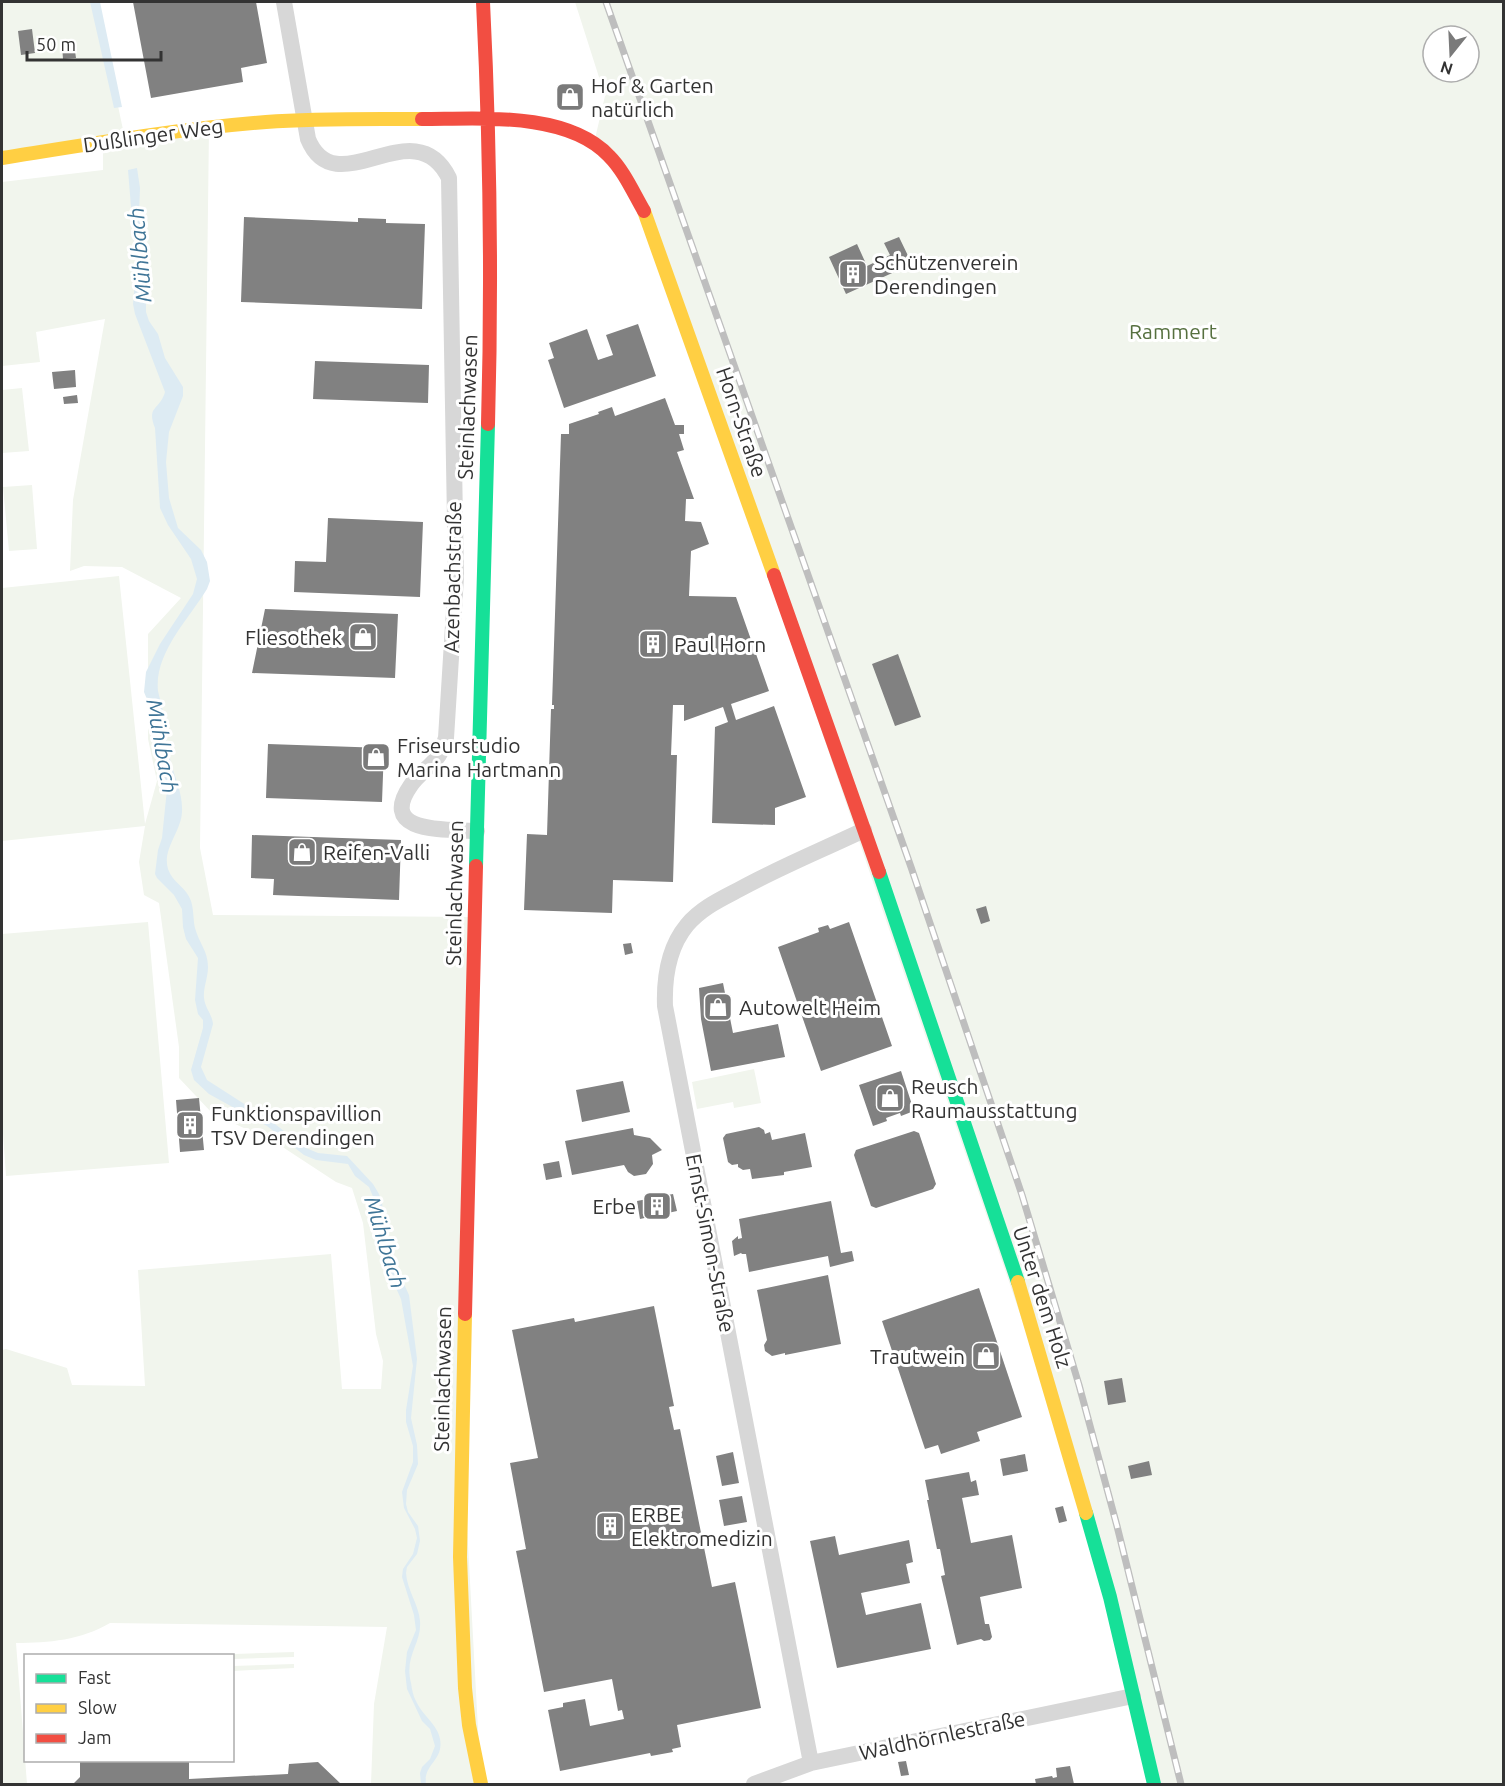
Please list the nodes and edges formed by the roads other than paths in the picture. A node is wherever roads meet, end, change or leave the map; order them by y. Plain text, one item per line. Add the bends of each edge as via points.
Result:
1 (284, 2) edge
2 (483, 2) edge
3 (489, 119) junction
4 (306, 121) junction
5 (2, 158) edge
6 (864, 830) junction
7 (477, 831) junction
8 (1133, 1695) junction
9 (811, 1763) junction
10 (481, 1785) edge
11 (754, 1785) edge
12 (1154, 1785) edge

1 - 4 street
2 - 3 street, Steinlachwasen
3 - 4 street, Dußlinger Weg
3 - 6 street, Horn-Straße via 546,125 594,143 613,159 646,215
3 - 7 street, Steinlachwasen via 491,319
4 - 5 street, Dußlinger Weg via 103,141
4 - 7 street, Azenbachstraße via 312,148 331,164 352,164 409,151 429,155 442,164 449,178 456,577 446,738 439,756 403,797 403,816 410,824 421,827
6 - 8 street, Unter dem Holz via 1029,1314 1110,1597
6 - 9 street, Ernst-Simon-Straße via 705,908 687,925 671,951 664,979 664,1006
7 - 10 street, Steinlachwasen via 460,1557 465,1688
8 - 9 street, Waldhörnlestraße
8 - 12 street, Unter dem Holz
9 - 11 street, Waldhörnlestraße

